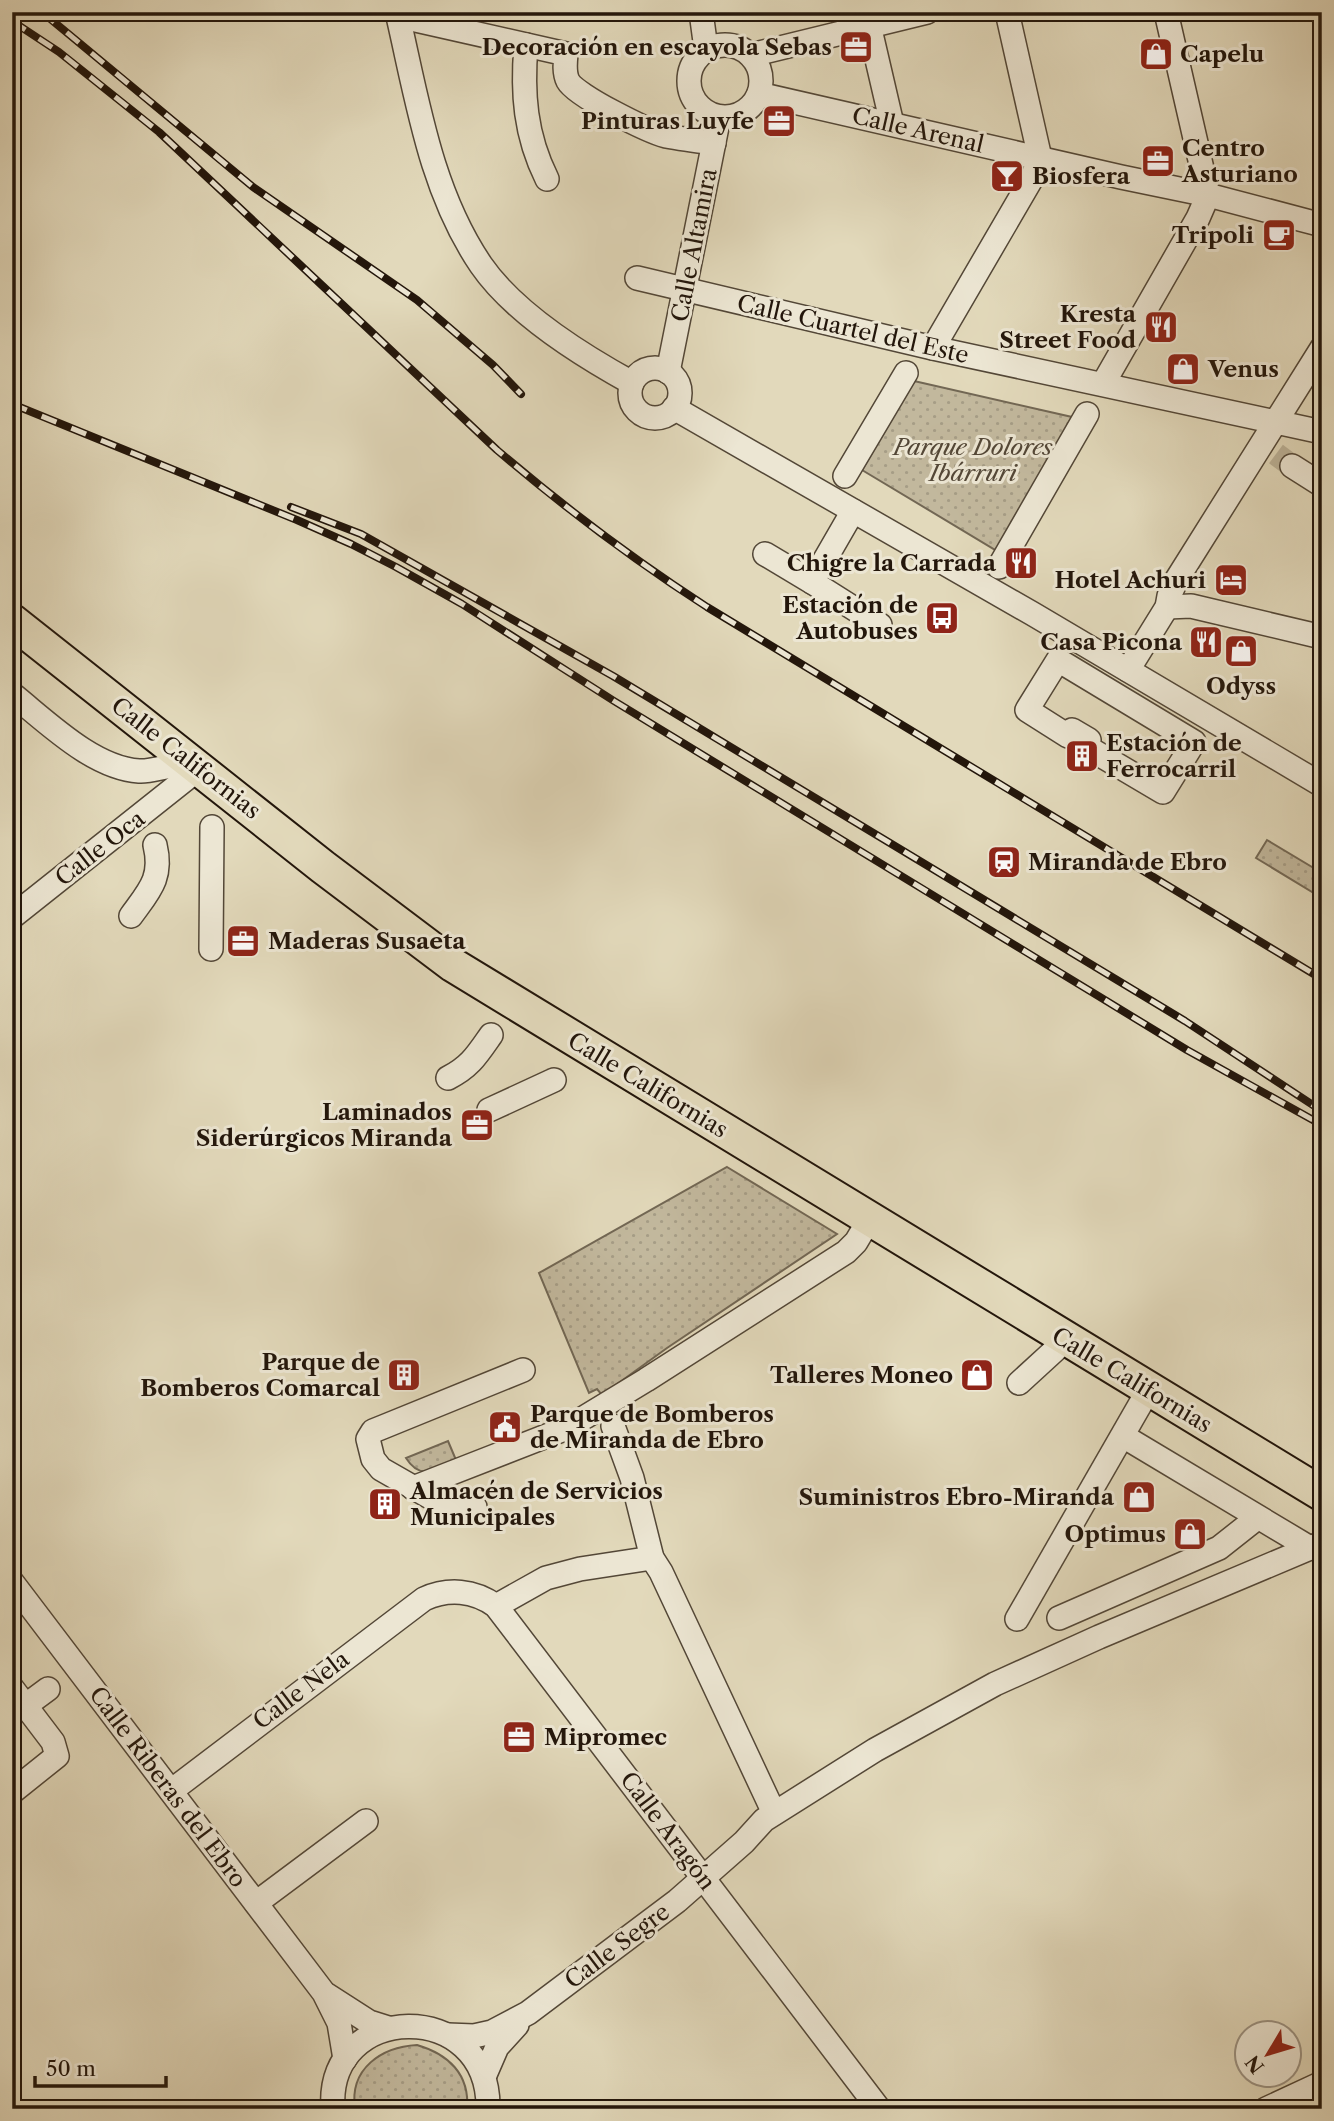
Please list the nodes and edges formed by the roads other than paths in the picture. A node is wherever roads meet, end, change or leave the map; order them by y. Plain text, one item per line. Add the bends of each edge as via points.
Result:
1 (701, 12) edge
2 (927, 12) edge
3 (1007, 12) edge
4 (1166, 12) edge
5 (398, 14) edge
6 (867, 19) edge
7 (526, 45) junction
8 (706, 49) junction
9 (751, 55) junction
10 (759, 94) junction
11 (719, 117) junction
12 (892, 124) junction
13 (714, 143) junction
14 (1040, 158) junction
15 (547, 178) dead end
16 (1208, 195) junction
17 (1322, 225) edge
18 (637, 278) dead end
19 (686, 290) junction
20 (933, 348) junction
21 (1322, 348) edge
22 (668, 372) junction
23 (906, 373) dead end
24 (632, 383) junction
25 (1103, 384) junction
26 (674, 408) junction
27 (1087, 414) dead end
28 (1275, 423) junction
29 (1322, 432) edge
30 (1276, 455) junction
31 (845, 476) dead end
32 (1322, 485) edge
33 (853, 511) junction
34 (765, 554) dead end
35 (999, 566) dead end
36 (812, 582) junction
37 (1167, 607) junction
38 (12, 621) edge
39 (880, 625) dead end
40 (1322, 637) edge
41 (12, 639) edge
42 (1128, 670) junction
43 (12, 694) edge
44 (179, 772) junction
45 (1322, 785) edge
46 (1163, 793) joint
47 (212, 827) dead end
48 (155, 845) dead end
49 (131, 916) dead end
50 (12, 917) edge
51 (211, 949) dead end
52 (491, 1035) dead end
53 (448, 1078) dead end
54 (554, 1080) dead end
55 (489, 1110) dead end
56 (865, 1227) junction
57 (1055, 1350) junction
58 (523, 1370) dead end
59 (1019, 1383) dead end
60 (1142, 1403) junction
61 (605, 1418) junction
62 (1123, 1436) junction
63 (413, 1488) junction
64 (1322, 1494) edge
65 (475, 1507) dead end
66 (1322, 1511) edge
67 (1257, 1518) junction
68 (1316, 1545) edge
69 (652, 1558) junction
70 (12, 1582) edge
71 (433, 1594) joint
72 (496, 1606) junction
73 (1059, 1618) dead end
74 (1017, 1619) dead end
75 (48, 1689) dead end
76 (19, 1697) edge
77 (171, 1791) junction
78 (12, 1792) edge
79 (775, 1813) junction
80 (366, 1821) dead end
81 (704, 1877) junction
82 (256, 1903) junction
83 (324, 1993) junction
84 (528, 2012) junction
85 (388, 2028) junction
86 (448, 2035) junction
87 (345, 2059) junction
88 (484, 2077) junction
89 (1322, 2083) edge
90 (331, 2107) edge
91 (488, 2109) edge
92 (880, 2109) edge
93 (1266, 2109) edge

1 - 8 street
2 - 6 street
3 - 14 street
4 - 16 street
5 - 7 street
5 - 24 street via 436,174 477,258 493,281 536,320
6 - 9 street
6 - 12 street
7 - 13 street via 566,54 568,81 609,110 663,135
7 - 15 street via 523,86 527,124
8 - 9 street via 730,45
8 - 11 street via 693,63 688,83 695,102
9 - 10 street via 761,73
10 - 11 street via 743,113
10 - 12 street, Calle Arenal
11 - 13 street, Calle Altamira
12 - 14 street, Calle Arenal
13 - 19 street, Calle Altamira
14 - 16 street, Calle Arenal
14 - 20 street
16 - 17 street, Calle Arenal
16 - 25 street
18 - 19 street, Calle Cuartel del Este
19 - 20 street, Calle Cuartel del Este
19 - 22 street, Calle Altamira
20 - 25 street, Calle Cuartel del Este
21 - 28 street
22 - 24 street via 647,369
22 - 26 street via 679,390
23 - 31 street
24 - 26 street via 631,400 641,413 660,417
25 - 28 street, Calle Cuartel del Este
26 - 33 street
27 - 35 street
28 - 29 street, Calle Cuartel del Este
28 - 30 street
30 - 32 street
30 - 37 street via 1177,579
33 - 36 street
33 - 42 street
34 - 36 street
36 - 39 street
37 - 40 street via 1191,606
37 - 42 street
38 - 56 highway, Calle Californias via 453,965
41 - 44 highway, Calle Californias
42 - 45 street
43 - 44 street via 88,753 107,762 140,771
44 - 50 street, Calle Oca
44 - 56 highway, Calle Californias via 444,977
46 - 46 street via 1085,746 1089,740 1072,730 1068,736 1027,710 1058,660 1194,742
47 - 51 street
48 - 49 street via 156,878
52 - 53 street via 474,1060
54 - 55 street
56 - 57 highway, Calle Californias
56 - 61 street via 846,1252
56 - 64 highway, Calle Californias
57 - 59 street
57 - 60 highway, Calle Californias
58 - 63 street via 373,1431 368,1439 373,1459
60 - 62 street
60 - 66 highway, Calle Californias
61 - 63 street via 566,1428
61 - 69 street via 632,1478
62 - 67 street
62 - 74 street
63 - 65 street via 449,1504
67 - 68 street
67 - 73 street via 1219,1548
68 - 79 street via 995,1685 875,1750
69 - 72 street via 546,1578
69 - 79 street
70 - 77 street, Calle Riberas del Ebro
71 - 72 street, Calle Aragón via 461,1591
71 - 77 street, Calle Nela
72 - 81 street, Calle Aragón
75 - 76 street
76 - 78 street via 53,1742 57,1756
77 - 82 street, Calle Riberas del Ebro
79 - 81 street
80 - 82 street
81 - 84 street, Calle Segre
81 - 92 street, Calle Aragón
82 - 83 street, Calle Riberas del Ebro
83 - 85 street, Calle Riberas del Ebro via 369,2022
83 - 87 street, Calle Riberas del Ebro via 339,2023
84 - 86 street, Calle Segre via 492,2032
84 - 88 street, Calle Segre via 497,2047
85 - 86 street via 425,2026
85 - 87 street via 368,2037
86 - 88 street via 470,2053
87 - 90 street
88 - 91 street
89 - 93 street

